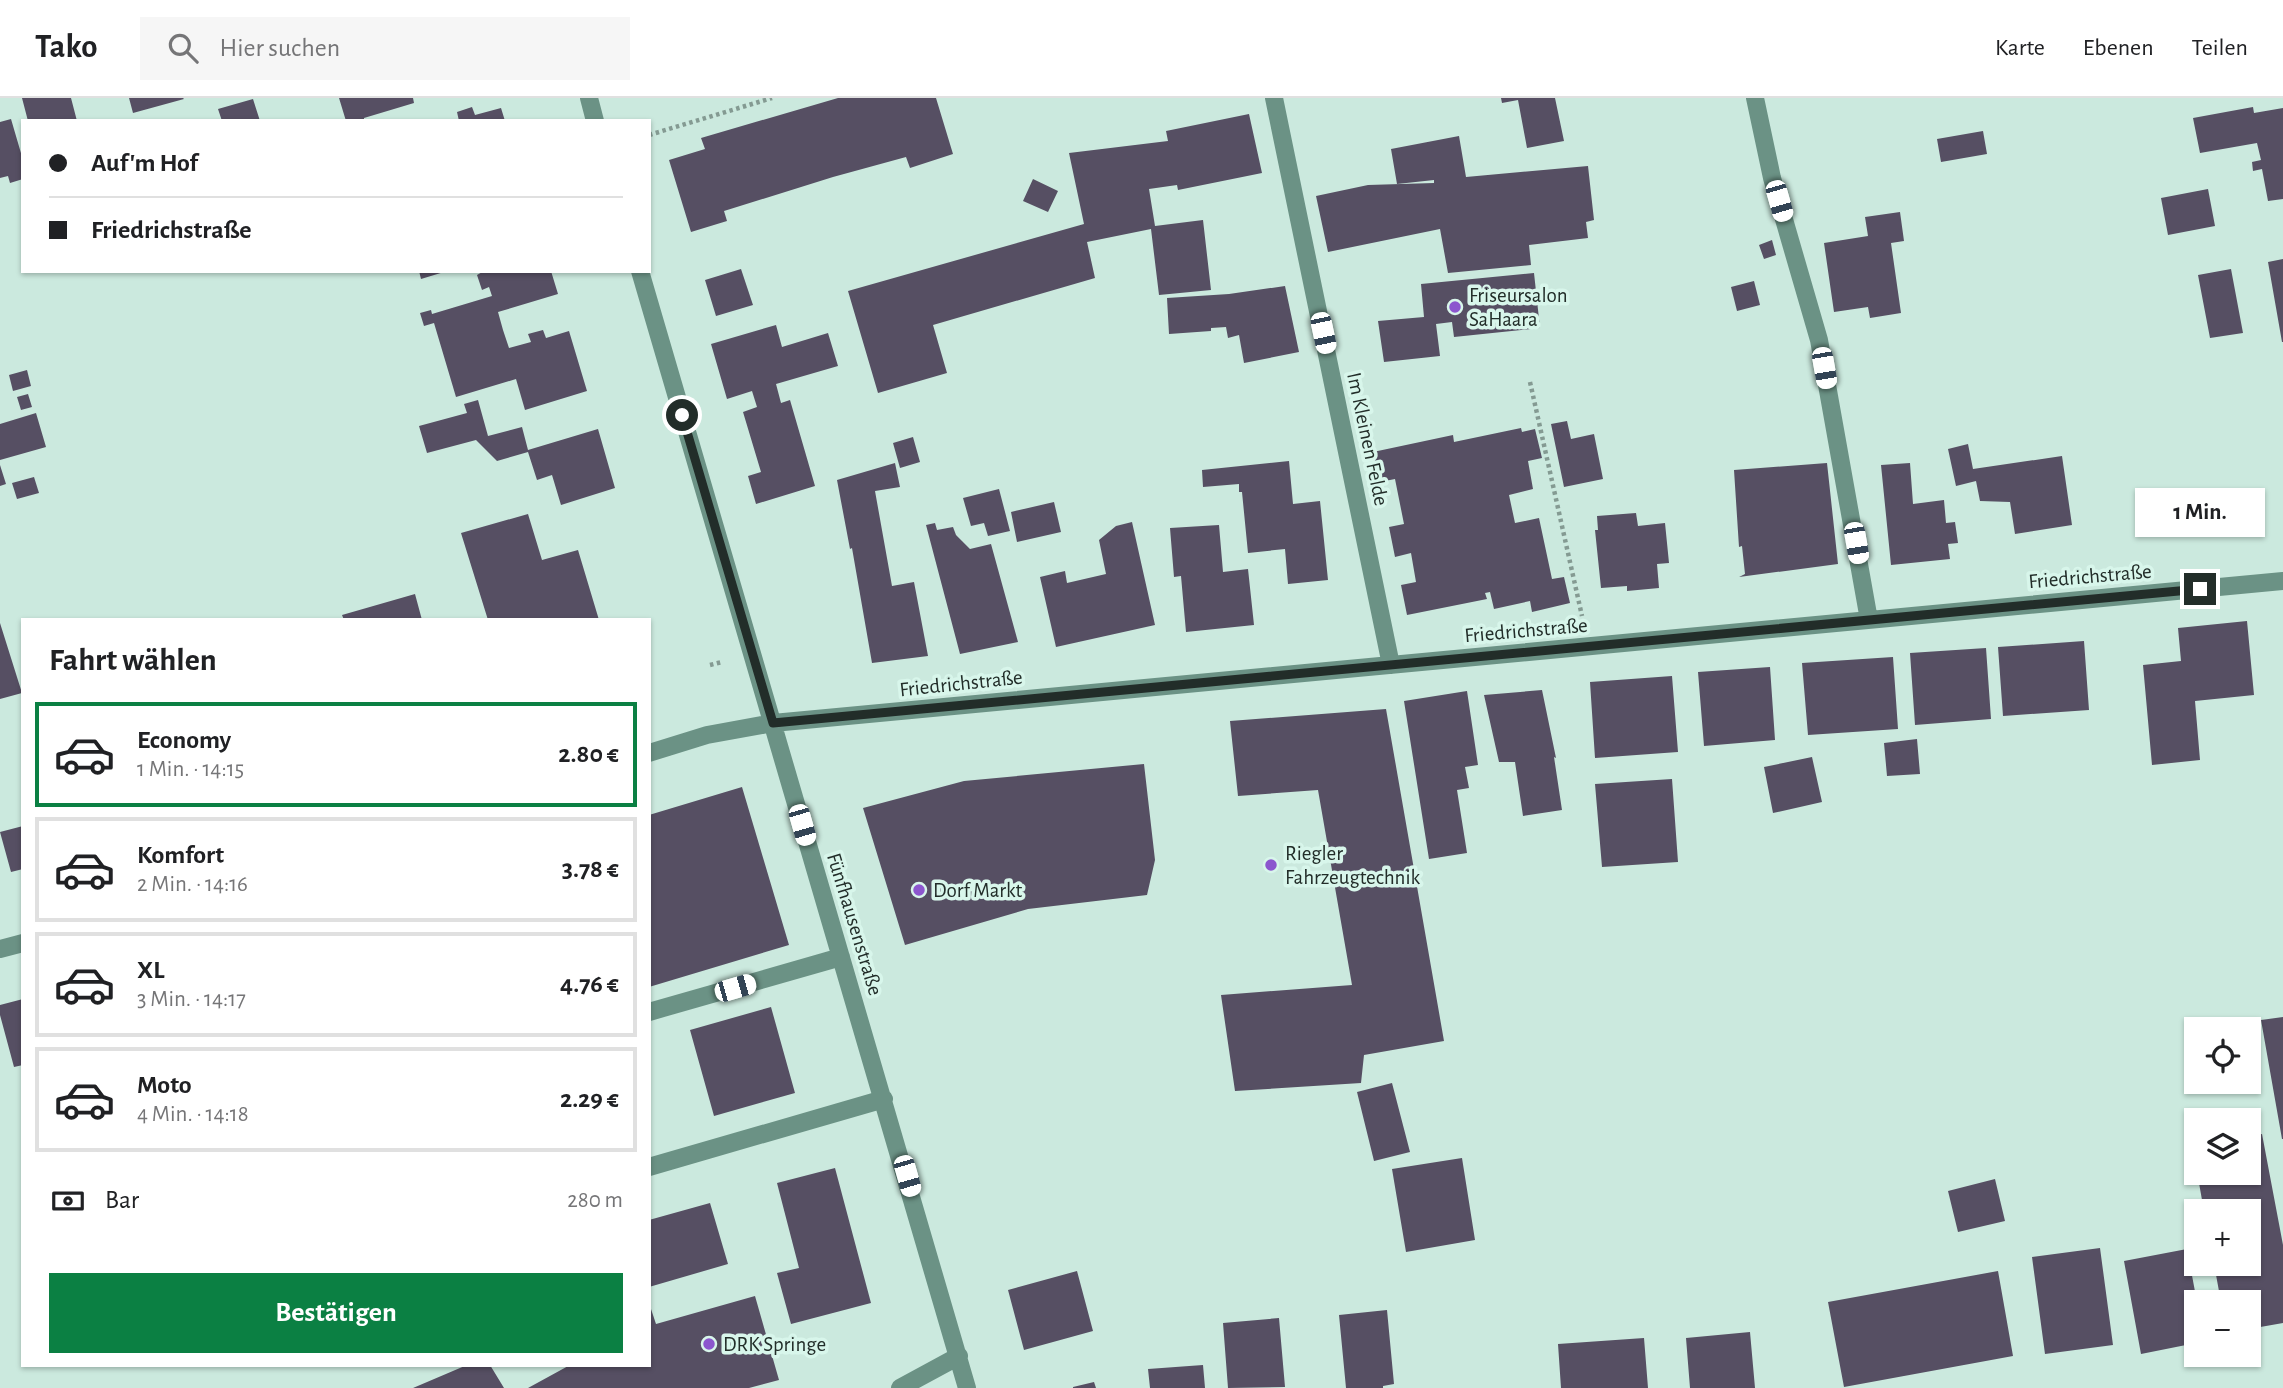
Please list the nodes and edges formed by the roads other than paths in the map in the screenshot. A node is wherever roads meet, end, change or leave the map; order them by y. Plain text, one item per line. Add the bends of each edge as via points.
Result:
1 (589, 98) edge
2 (1274, 98) edge
3 (1755, 98) edge
4 (594, 119) edge
5 (641, 273) edge
6 (2283, 581) edge
7 (1869, 620) junction
8 (1391, 665) junction
9 (773, 723) junction
10 (651, 752) edge
11 (21, 944) edge
12 (0, 949) edge
13 (841, 957) junction
14 (651, 1011) edge
15 (884, 1099) junction
16 (651, 1166) edge
17 (959, 1356) junction
18 (900, 1388) edge
19 (967, 1388) edge

1 - 4 street
2 - 8 street, Im Kleinen Felde
3 - 7 street via 1772,178 1819,340
5 - 9 street, Fünfhausenstraße
6 - 7 street, Friedrichstraße
7 - 8 street, Friedrichstraße
8 - 9 street, Friedrichstraße
9 - 10 street, Friedrichstraße via 707,735
9 - 13 street, Fünfhausenstraße
11 - 12 street
13 - 14 street
13 - 15 street, Fünfhausenstraße
15 - 16 street
15 - 17 street, Fünfhausenstraße
17 - 18 street
17 - 19 street, Fünfhausenstraße

